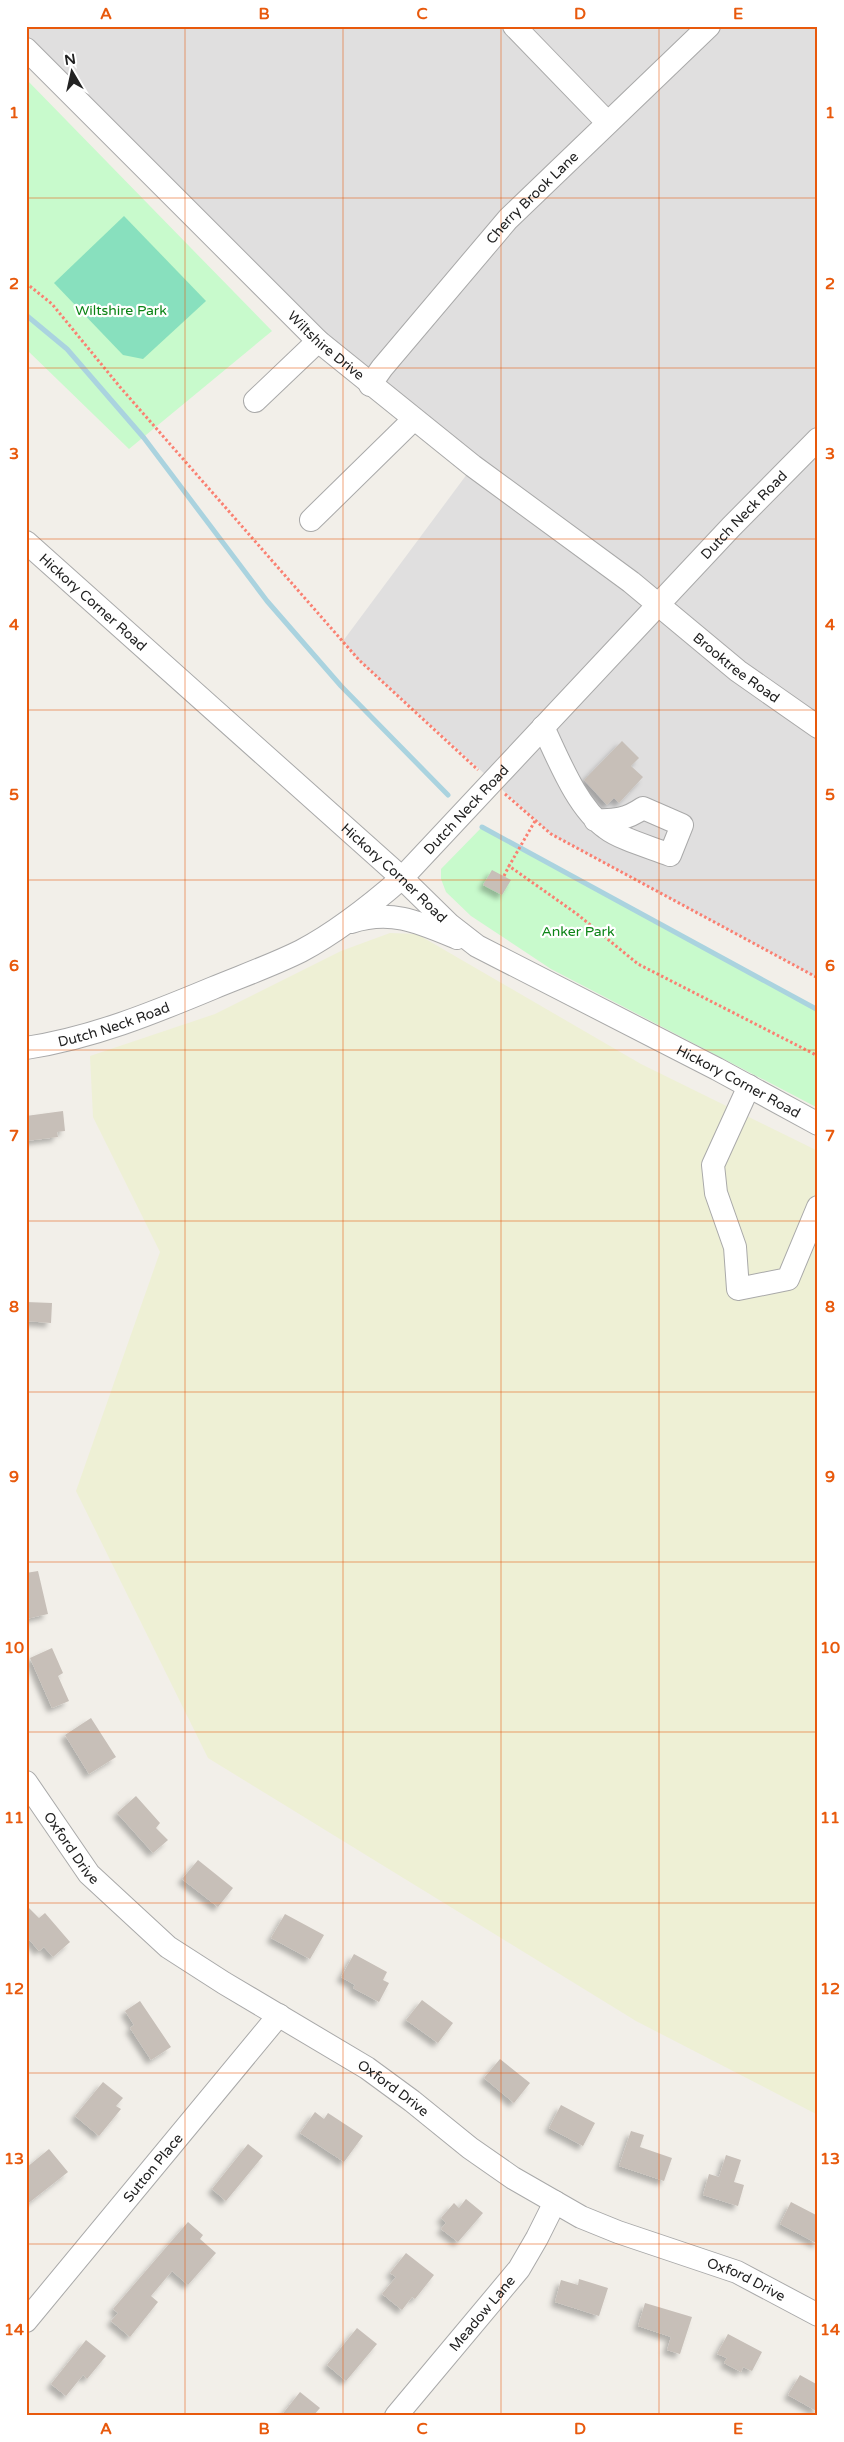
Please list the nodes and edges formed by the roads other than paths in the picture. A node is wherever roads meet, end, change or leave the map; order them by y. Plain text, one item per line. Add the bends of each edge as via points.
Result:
1 (514, 26) edge
2 (709, 26) edge
3 (26, 49) edge
4 (607, 122) junction
5 (318, 341) junction
6 (370, 385) junction
7 (255, 401) dead end
8 (414, 420) junction
9 (818, 439) edge
10 (311, 520) dead end
11 (26, 542) edge
12 (658, 604) junction
13 (818, 726) edge
14 (543, 727) junction
15 (595, 820) dead end
16 (402, 878) junction
17 (345, 923) junction
18 (478, 946) junction
19 (26, 1048) edge
20 (748, 1086) junction
21 (818, 1124) edge
22 (818, 1207) edge
23 (26, 1782) edge
24 (279, 2015) junction
25 (555, 2202) junction
26 (30, 2309) edge
27 (818, 2315) edge
28 (396, 2416) edge

1 - 4 street
2 - 4 street, Cherry Brook Lane
3 - 5 street, Wiltshire Drive
4 - 6 street, Cherry Brook Lane via 508,219
5 - 6 street, Wiltshire Drive
5 - 7 street
6 - 8 street, Wiltshire Drive
8 - 10 street
8 - 12 street, Wiltshire Drive
9 - 12 street, Dutch Neck Road
11 - 16 street, Hickory Corner Road
12 - 13 street, Brooktree Road via 738,671
12 - 14 street, Dutch Neck Road
14 - 15 street via 567,777
14 - 16 street, Dutch Neck Road
16 - 17 street, Dutch Neck Road
16 - 18 street, Hickory Corner Road via 450,925
17 - 18 street via 364,918 404,918
17 - 19 street, Dutch Neck Road via 301,951 174,1004 107,1028
18 - 20 street, Hickory Corner Road
20 - 21 street, Hickory Corner Road
20 - 22 street via 713,1165 716,1193 735,1247 738,1289 788,1278
23 - 24 street, Oxford Drive via 90,1874 129,1912 168,1947
24 - 25 street, Oxford Drive via 367,2068 470,2148
24 - 26 street, Sutton Place
25 - 27 street, Oxford Drive via 618,2232 736,2272
25 - 28 street, Meadow Lane via 519,2269

